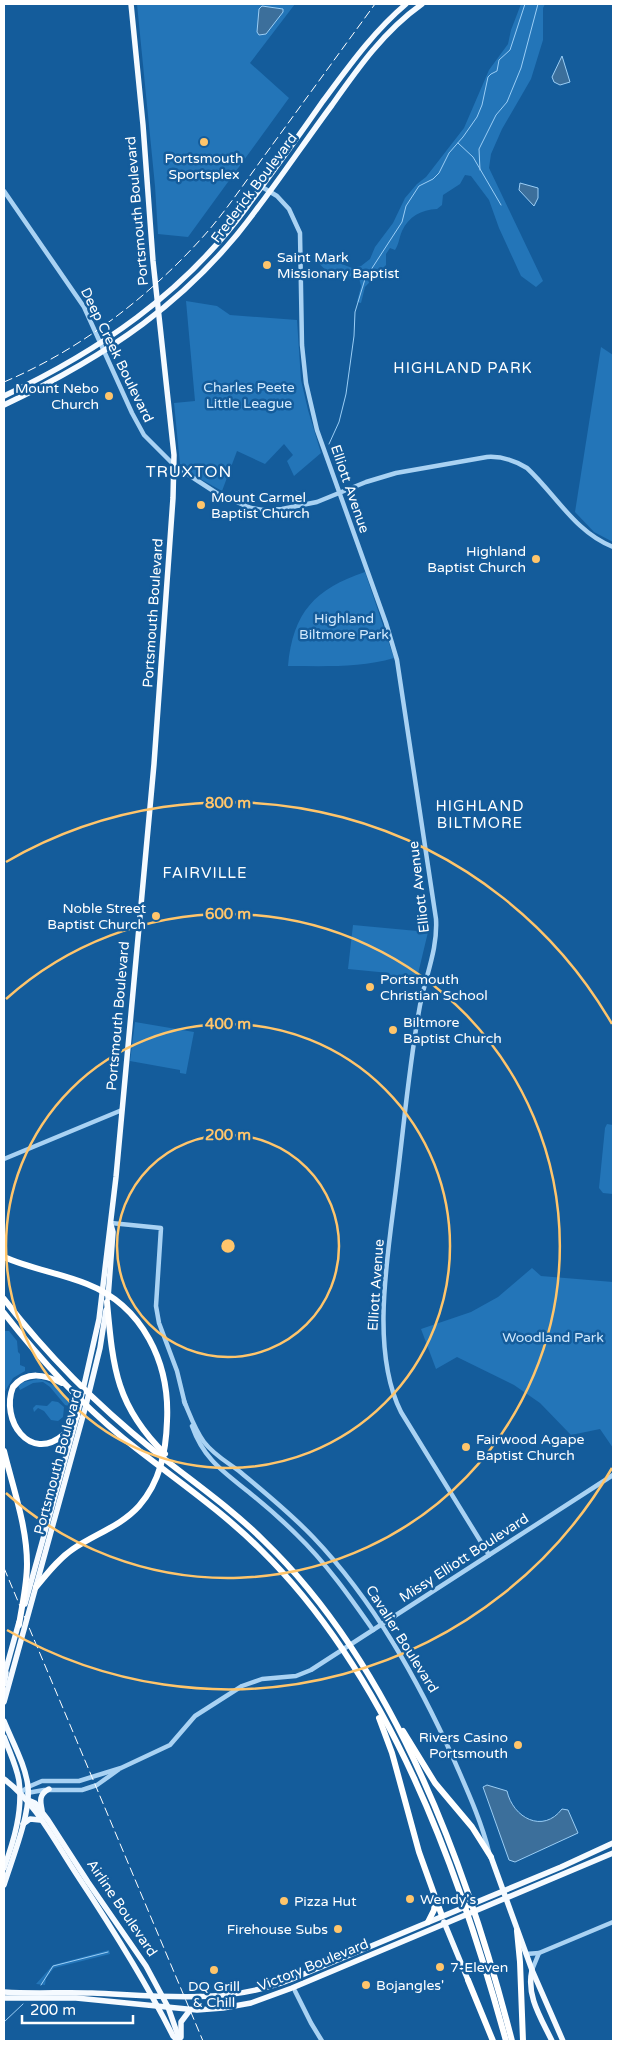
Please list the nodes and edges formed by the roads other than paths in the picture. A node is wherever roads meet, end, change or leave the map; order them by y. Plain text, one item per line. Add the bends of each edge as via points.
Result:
1 (131, 4) edge
2 (406, 4) edge
3 (422, 4) edge
4 (262, 187) junction
5 (4, 191) edge
6 (270, 192) junction
7 (158, 302) junction
8 (159, 312) junction
9 (101, 343) junction
10 (105, 351) junction
11 (4, 396) edge
12 (4, 405) edge
13 (174, 466) junction
14 (339, 493) junction
15 (613, 547) edge
16 (122, 1110) junction
17 (4, 1159) edge
18 (111, 1223) junction
19 (4, 1257) edge
20 (4, 1298) edge
21 (107, 1302) junction
22 (4, 1313) edge
23 (65, 1384) junction
24 (184, 1402) junction
25 (77, 1416) junction
26 (153, 1446) junction
27 (4, 1451) edge
28 (613, 1475) edge
29 (489, 1555) junction
30 (36, 1587) junction
31 (18, 1625) junction
32 (381, 1625) junction
33 (373, 1630) junction
34 (8, 1664) junction
35 (4, 1674) edge
36 (362, 1680) junction
37 (4, 1684) edge
38 (382, 1698) junction
39 (4, 1699) edge
40 (4, 1721) edge
41 (4, 1738) edge
42 (121, 1768) junction
43 (4, 1779) edge
44 (49, 1790) junction
45 (20, 1793) junction
46 (28, 1793) junction
47 (43, 1812) junction
48 (40, 1820) junction
49 (23, 1824) junction
50 (59, 1842) junction
51 (613, 1842) edge
52 (613, 1853) edge
53 (491, 1857) junction
54 (4, 1868) edge
55 (4, 1885) edge
56 (502, 1891) junction
57 (463, 1894) junction
58 (435, 1898) junction
59 (506, 1900) junction
60 (101, 1906) junction
61 (442, 1916) junction
62 (428, 1922) junction
63 (613, 1922) edge
64 (445, 1924) junction
65 (517, 1931) junction
66 (539, 1953) junction
67 (526, 1954) junction
68 (532, 1970) junction
69 (468, 1980) joint
70 (295, 1991) dead end
71 (4, 1992) edge
72 (153, 1996) junction
73 (162, 1996) junction
74 (4, 1998) edge
75 (158, 2006) junction
76 (168, 2007) junction
77 (190, 2010) junction
78 (180, 2041) edge
79 (322, 2041) edge
80 (494, 2041) edge
81 (506, 2041) edge
82 (512, 2041) edge
83 (524, 2041) edge
84 (552, 2041) edge
85 (563, 2041) edge

1 - 7 main road, Portsmouth Boulevard
2 - 4 main road, Frederick Boulevard via 358,54
3 - 6 main road, Frederick Boulevard via 385,35
4 - 6 street, Elliott Avenue
4 - 7 main road, Frederick Boulevard via 213,249
5 - 9 street, Deep Creek Boulevard via 78,297
6 - 8 main road, Frederick Boulevard via 221,253
6 - 14 street, Elliott Avenue via 289,209 300,233 306,383 317,430
7 - 8 main road, Portsmouth Boulevard
7 - 9 main road, Frederick Boulevard
8 - 10 main road, Frederick Boulevard
8 - 13 main road, Portsmouth Boulevard
9 - 10 street, Deep Creek Boulevard
9 - 11 main road, Frederick Boulevard via 50,374
10 - 12 main road, Frederick Boulevard via 55,381
10 - 13 street, Deep Creek Boulevard via 138,426
13 - 14 street, Deep Creek Boulevard via 236,503 259,510 307,505
13 - 16 main road, Portsmouth Boulevard via 154,764
14 - 15 street, Deep Creek Boulevard via 396,473 501,457 527,468 587,532
14 - 29 street, Elliott Avenue via 397,660 437,928 435,950 419,1009 404,1116 385,1297 386,1361 399,1409
16 - 17 street
16 - 18 main road, Portsmouth Boulevard
18 - 21 main road, Portsmouth Boulevard via 113,1236
18 - 24 street, Cavalier Boulevard via 161,1228 156,1306
18 - 25 main road, Portsmouth Boulevard via 95,1341
19 - 30 highway via 88,1284 122,1305 150,1338 166,1389 165,1446 154,1484 138,1508 66,1554
20 - 26 highway via 28,1330 76,1382
21 - 26 highway via 117,1380 131,1413
21 - 30 main road, Portsmouth Boulevard via 94,1374
22 - 23 highway
23 - 25 highway via 41,1375 20,1380 6,1398 4,1413 7,1423 23,1440 40,1444 52,1442 62,1435
23 - 36 highway via 99,1417 259,1548 300,1592 337,1640
24 - 32 street, Cavalier Boulevard via 210,1449 270,1497 314,1538
24 - 33 street, Cavalier Boulevard via 195,1436 208,1458 298,1536 340,1584
25 - 31 main road, Portsmouth Boulevard
26 - 38 highway via 234,1513 311,1591 357,1654
27 - 31 highway via 27,1555
28 - 29 street, Missy Elliott Boulevard
29 - 32 street, Missy Elliott Boulevard
30 - 39 main road, Portsmouth Boulevard
31 - 34 main road, Portsmouth Boulevard
32 - 33 street, Missy Elliott Boulevard
32 - 53 street, Cavalier Boulevard via 411,1672 446,1742 483,1829
33 - 42 street, Missy Elliott Boulevard via 303,1674 262,1679 242,1686 195,1716 170,1745
34 - 35 main road, Portsmouth Boulevard
34 - 37 main road
36 - 57 highway via 410,1772
36 - 58 highway via 392,1753 410,1826
38 - 53 highway via 427,1771
38 - 57 highway via 429,1796
40 - 46 main road
41 - 45 main road via 18,1775
42 - 44 street, Missy Elliott Boulevard via 97,1785 82,1790
42 - 46 street, Missy Elliott Boulevard via 79,1781 49,1780
43 - 45 main road, Airline Boulevard
44 - 46 street, Missy Elliott Boulevard
44 - 47 main road via 41,1798
45 - 46 main road, Airline Boulevard
45 - 46 street, Missy Elliott Boulevard
45 - 54 main road via 17,1827
46 - 47 main road, Airline Boulevard
46 - 48 main road, Airline Boulevard
46 - 49 main road
47 - 50 main road, Airline Boulevard
48 - 49 main road via 30,1819
48 - 50 main road, Airline Boulevard
49 - 55 main road
50 - 60 main road, Airline Boulevard
51 - 56 main road, Victory Boulevard
52 - 59 main road, Victory Boulevard
53 - 56 main road, Cavalier Boulevard
56 - 59 main road, Cavalier Boulevard
56 - 61 main road, Victory Boulevard
57 - 81 highway
57 - 82 highway via 477,1924
58 - 61 highway
58 - 62 highway
59 - 64 main road, Victory Boulevard
59 - 65 main road, Cavalier Boulevard
60 - 72 main road, Airline Boulevard
60 - 73 main road, Airline Boulevard via 146,1966
61 - 62 main road, Victory Boulevard
61 - 64 main road
62 - 73 main road, Victory Boulevard via 287,1982 257,1991 225,1996
63 - 66 street
64 - 69 main road
64 - 77 main road, Victory Boulevard via 264,1999 223,2008
65 - 67 main road, Cavalier Boulevard
65 - 83 highway
66 - 67 street
66 - 68 street
67 - 68 main road, Cavalier Boulevard
68 - 84 main road, Cavalier Boulevard via 532,1996
68 - 85 main road, Cavalier Boulevard
69 - 80 highway
70 - 79 street
71 - 72 main road, Victory Boulevard
72 - 73 main road, Victory Boulevard
72 - 75 main road, Airline Boulevard
73 - 76 main road, Airline Boulevard
74 - 75 main road, Victory Boulevard via 76,1998
75 - 76 main road, Victory Boulevard
75 - 78 main road, Airline Boulevard via 173,2036
76 - 77 main road, Victory Boulevard
76 - 78 main road, Airline Boulevard
77 - 78 main road via 181,2022

